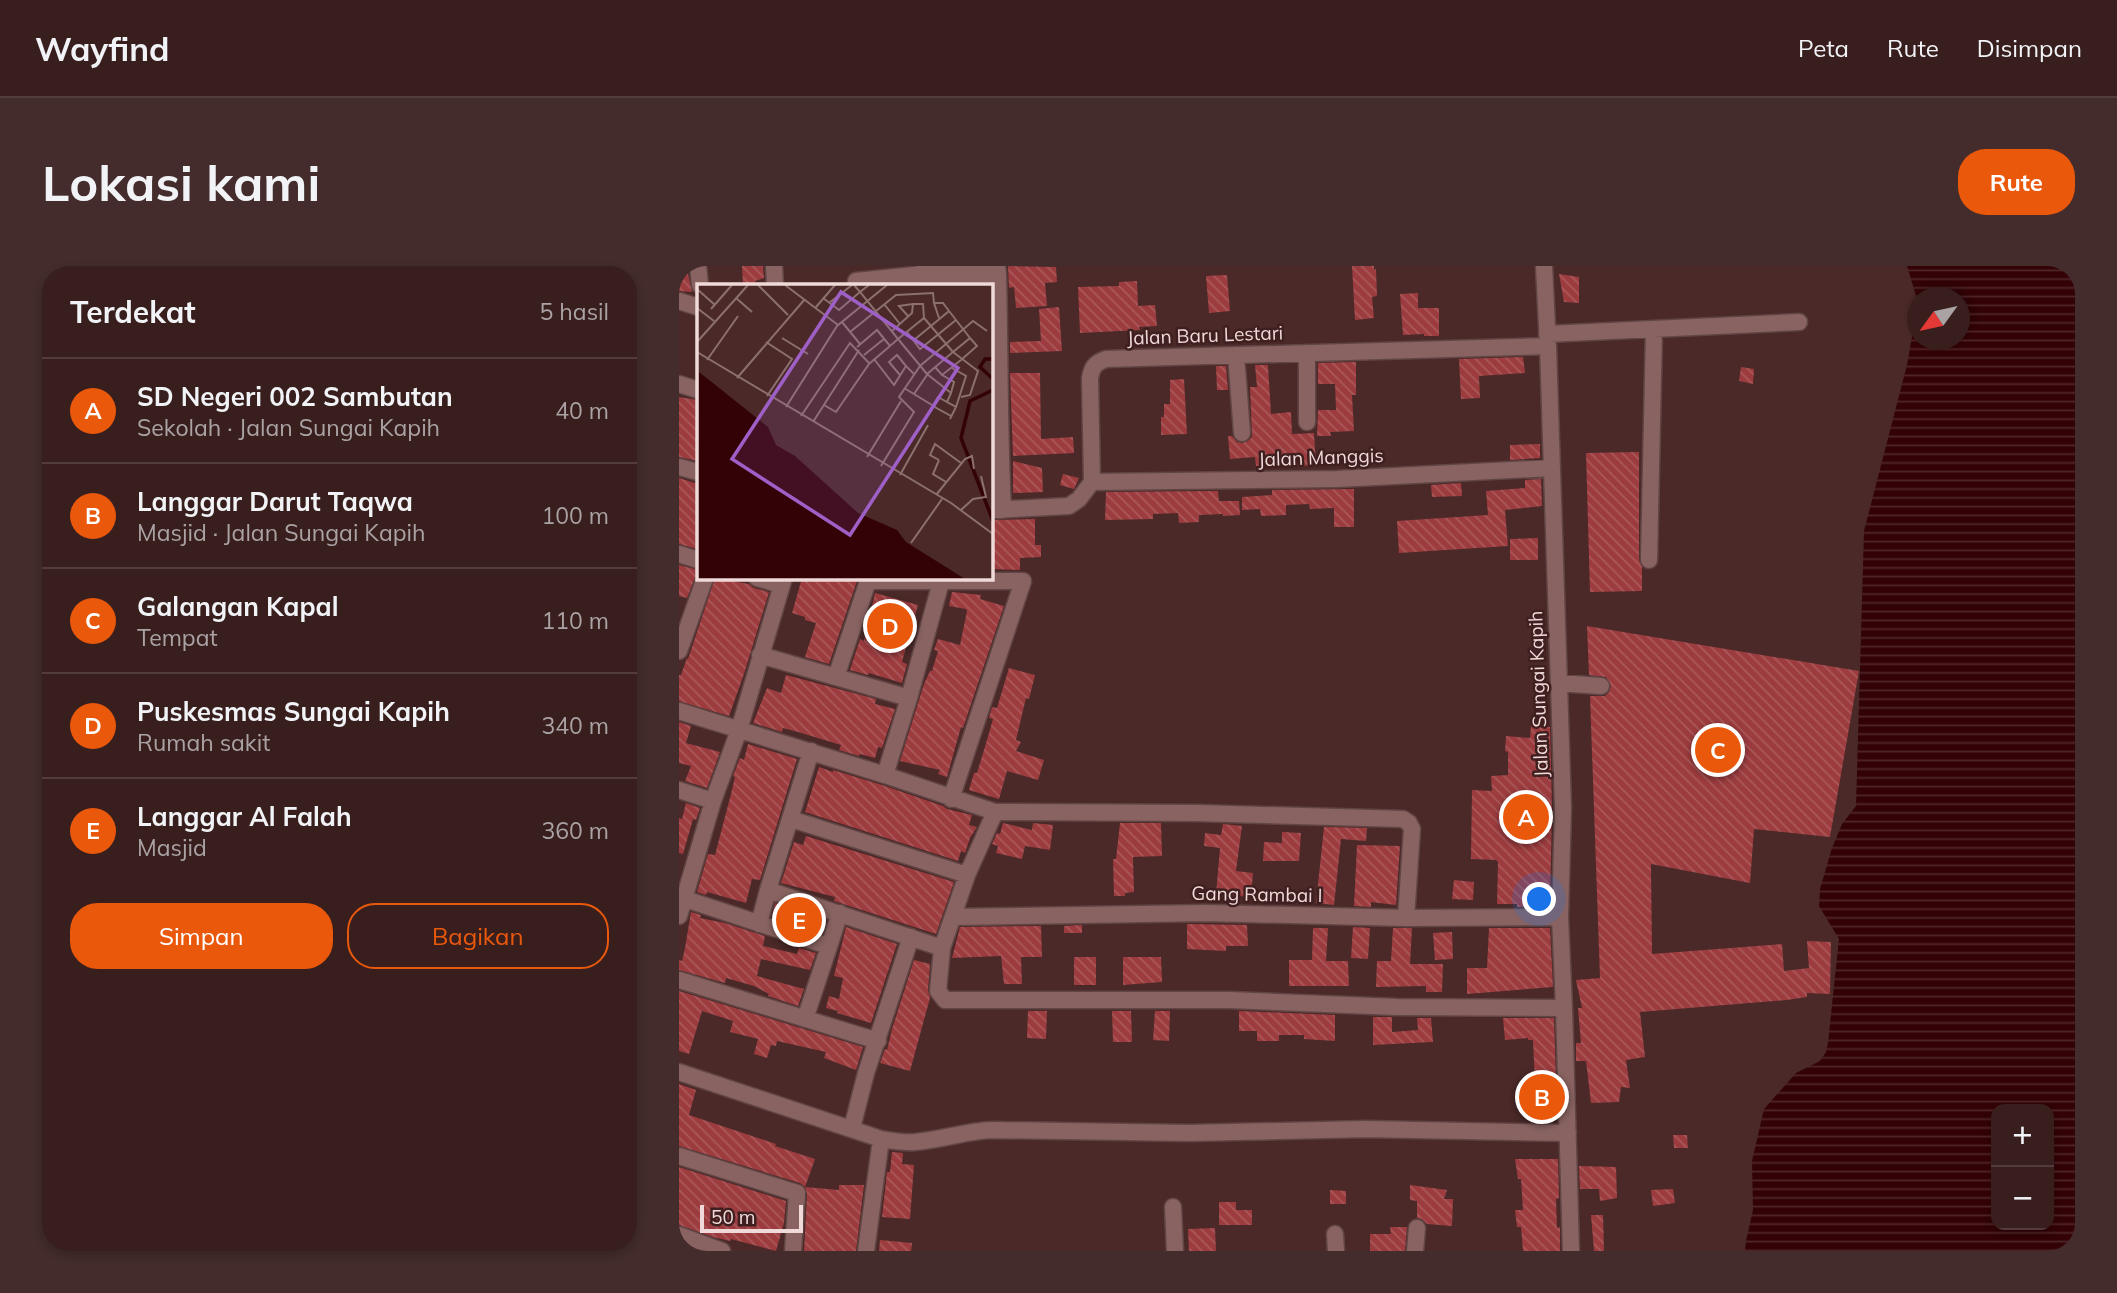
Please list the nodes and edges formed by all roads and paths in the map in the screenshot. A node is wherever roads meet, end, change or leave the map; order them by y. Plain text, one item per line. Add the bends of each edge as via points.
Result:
1 (698, 266) edge
2 (774, 266) edge
3 (1543, 266) edge
4 (924, 270) edge
5 (997, 270) edge
6 (856, 277) edge
7 (699, 284) edge
8 (775, 284) edge
9 (679, 301) edge
10 (697, 307) edge
11 (1799, 322) dead end
12 (1654, 330) junction
13 (1548, 340) junction
14 (995, 350) edge
15 (1307, 353) junction
16 (1236, 355) junction
17 (679, 383) edge
18 (697, 390) edge
19 (1307, 422) dead end
20 (995, 426) edge
21 (1243, 433) dead end
22 (679, 467) edge
23 (1552, 468) junction
24 (697, 472) edge
25 (1092, 482) junction
26 (997, 510) edge
27 (679, 554) edge
28 (697, 560) edge
29 (1649, 560) dead end
30 (705, 579) edge
31 (869, 579) edge
32 (783, 581) edge
33 (941, 582) junction
34 (682, 632) edge
35 (679, 651) edge
36 (760, 655) junction
37 (836, 677) junction
38 (1559, 683) junction
39 (1601, 686) dead end
40 (909, 698) junction
41 (679, 711) edge
42 (739, 730) junction
43 (811, 751) junction
44 (885, 775) junction
45 (679, 790) edge
46 (951, 799) junction
47 (713, 801) junction
48 (995, 812) junction
49 (791, 819) junction
50 (967, 875) junction
51 (768, 890) junction
52 (685, 899) junction
53 (840, 913) junction
54 (679, 916) edge
55 (953, 916) junction
56 (1560, 917) junction
57 (1406, 918) junction
58 (759, 924) junction
59 (911, 937) junction
60 (828, 946) junction
61 (942, 948) junction
62 (679, 980) edge
63 (1564, 1007) junction
64 (805, 1019) junction
65 (878, 1041) junction
66 (679, 1072) edge
67 (852, 1128) junction
68 (1568, 1133) junction
69 (881, 1139) junction
70 (679, 1156) edge
71 (1173, 1207) dead end
72 (1417, 1228) dead end
73 (1335, 1234) dead end
74 (679, 1235) edge
75 (722, 1251) edge
76 (793, 1251) edge
77 (866, 1251) edge
78 (1175, 1251) edge
79 (1336, 1251) edge
80 (1415, 1251) edge
81 (1571, 1251) edge

1 - 7 street
2 - 8 street
3 - 13 street, Jalan Sungai Kapih
4 - 5 street
4 - 6 street
5 - 14 street
9 - 10 street
11 - 12 street, Jalan Baru Lestari
12 - 13 street, Jalan Baru Lestari
12 - 29 street
13 - 15 street, Jalan Baru Lestari
13 - 23 street, Jalan Sungai Kapih
14 - 20 street
15 - 16 street, Jalan Baru Lestari
15 - 19 street
16 - 21 street
16 - 25 street, Jalan Baru Lestari via 1096,363 1090,378
17 - 18 street
20 - 26 street
22 - 24 street
23 - 25 street, Jalan Manggis via 1337,479
23 - 38 street, Jalan Sungai Kapih
25 - 26 street via 1069,506
27 - 28 street
30 - 34 street
31 - 33 street
31 - 37 street
32 - 36 street
33 - 40 street
33 - 46 street via 1023,580
34 - 35 street
36 - 37 street
36 - 42 street
37 - 40 street
38 - 39 street
38 - 56 street, Jalan Sungai Kapih
40 - 44 street
41 - 42 street
42 - 43 street
42 - 47 street
43 - 44 street
43 - 49 street
44 - 46 street
45 - 47 street
46 - 48 street
47 - 52 street
48 - 50 street
48 - 57 street via 1403,820 1412,830
49 - 50 street
49 - 51 street
50 - 55 street
51 - 53 street
51 - 58 street
52 - 54 street
52 - 58 street
53 - 59 street
53 - 60 street
55 - 57 street, Gang Rambai I via 1206,913
55 - 61 street
56 - 57 street, Gang Rambai I
56 - 63 street, Jalan Sungai Kapih
58 - 60 street
59 - 61 street
59 - 65 street
60 - 64 street
61 - 63 street via 938,991 945,1000
62 - 64 street
63 - 68 street, Jalan Sungai Kapih
64 - 65 street
65 - 67 street
66 - 67 street
67 - 69 street
68 - 69 street via 992,1130 914,1142
68 - 81 street, Jalan Sungai Kapih
69 - 77 street
70 - 76 street via 797,1193
71 - 78 street
72 - 80 street
73 - 79 street
74 - 75 street

